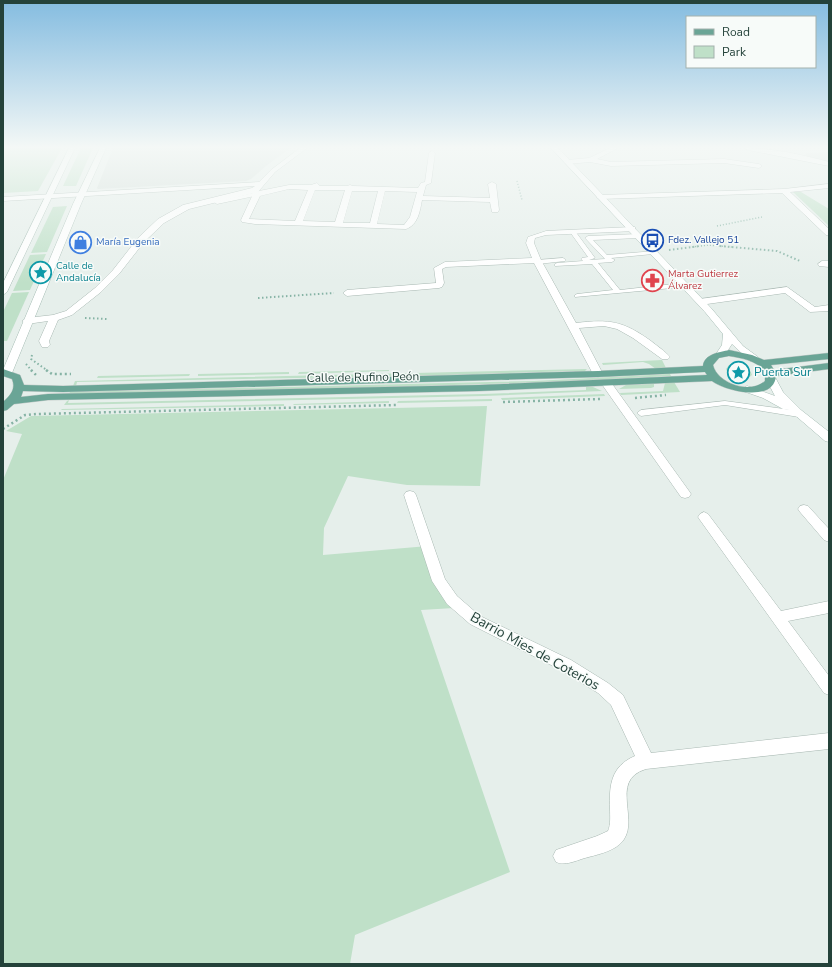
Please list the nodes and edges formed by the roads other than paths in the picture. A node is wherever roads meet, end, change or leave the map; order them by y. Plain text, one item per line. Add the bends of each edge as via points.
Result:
1 (50, 193) edge
2 (111, 193) edge
3 (247, 193) edge
4 (310, 193) edge
5 (348, 193) edge
6 (381, 193) edge
7 (421, 193) edge
8 (453, 193) edge
9 (493, 193) edge
10 (596, 193) edge
11 (719, 193) edge
12 (786, 193) edge
13 (257, 194) joint
14 (81, 195) junction
15 (48, 197) junction
16 (600, 197) junction
17 (3, 199) edge
18 (493, 200) junction
19 (217, 202) dead end
20 (495, 210) dead end
21 (298, 223) junction
22 (338, 225) junction
23 (373, 226) junction
24 (573, 232) junction
25 (635, 233) junction
26 (829, 233) edge
27 (654, 254) junction
28 (537, 261) junction
29 (594, 262) junction
30 (557, 265) dead end
31 (683, 284) junction
32 (3, 292) edge
33 (618, 292) junction
34 (347, 293) road end
35 (577, 296) dead end
36 (700, 302) junction
37 (828, 308) edge
38 (58, 317) junction
39 (28, 322) junction
40 (573, 326) junction
41 (728, 334) junction
42 (44, 345) dead end
43 (722, 354) junction
44 (829, 356) edge
45 (665, 357) dead end
46 (758, 361) junction
47 (829, 366) edge
48 (708, 368) junction
49 (5, 372) edge
50 (598, 374) junction
51 (771, 376) junction
52 (715, 378) junction
53 (606, 383) junction
54 (19, 388) junction
55 (747, 389) junction
56 (7, 404) edge
57 (641, 413) dead end
58 (798, 413) junction
59 (827, 434) edge
60 (685, 494) dead end
61 (410, 495) dead end
62 (804, 509) dead end
63 (704, 517) dead end
64 (829, 538) edge
65 (829, 607) edge
66 (778, 617) junction
67 (829, 688) edge
68 (829, 740) edge
69 (646, 761) junction
70 (562, 856) dead end

1 - 15 street
2 - 14 street
3 - 38 street via 186,207 165,219 141,240 124,264 98,290
4 - 21 street
5 - 22 street
6 - 23 street
7 - 23 street via 414,218 406,227
8 - 18 street
9 - 18 street
10 - 16 street
11 - 16 street
12 - 26 street
13 - 19 lane
13 - 21 street via 245,220
14 - 15 street
14 - 39 street
15 - 17 street
15 - 32 street
16 - 25 street
18 - 20 street
21 - 22 street
22 - 23 street
24 - 25 street
24 - 28 street via 546,233 532,237 530,243
24 - 28 lane via 592,258
25 - 27 street
25 - 27 lane via 588,238 605,257
27 - 29 lane
27 - 31 street
28 - 34 street via 445,265 438,268 439,285
28 - 40 street
29 - 30 lane
29 - 33 lane
31 - 33 lane
31 - 36 street
33 - 35 lane
36 - 37 street via 787,290 813,310
36 - 41 street
38 - 39 street
38 - 42 street
39 - 49 street
40 - 45 street via 604,323 614,325 642,339
40 - 50 street
41 - 43 street via 727,345
41 - 46 street via 740,348
43 - 46 main road via 738,354
43 - 48 main road via 710,359
44 - 46 main road
46 - 51 main road
47 - 51 main road
48 - 50 main road, Calle de Rufino Peón
48 - 52 main road
49 - 54 main road via 16,377
50 - 54 main road, Calle de Rufino Peón via 63,389
51 - 55 main road via 763,387
51 - 58 street via 779,394
52 - 53 main road, Calle de Rufino Peón
52 - 55 main road via 729,386
53 - 56 main road, Calle de Rufino Peón via 48,398
53 - 60 street
54 - 56 main road
55 - 58 street via 767,396
57 - 58 lane via 725,403
58 - 59 street
61 - 69 street, Barrio Mies de Coterios via 439,581 452,600 475,620 566,665 603,688 617,700
62 - 64 street
63 - 66 street
65 - 66 street
66 - 67 street
68 - 69 street
69 - 70 street via 634,764 626,770 619,785 619,827 616,836 609,841

